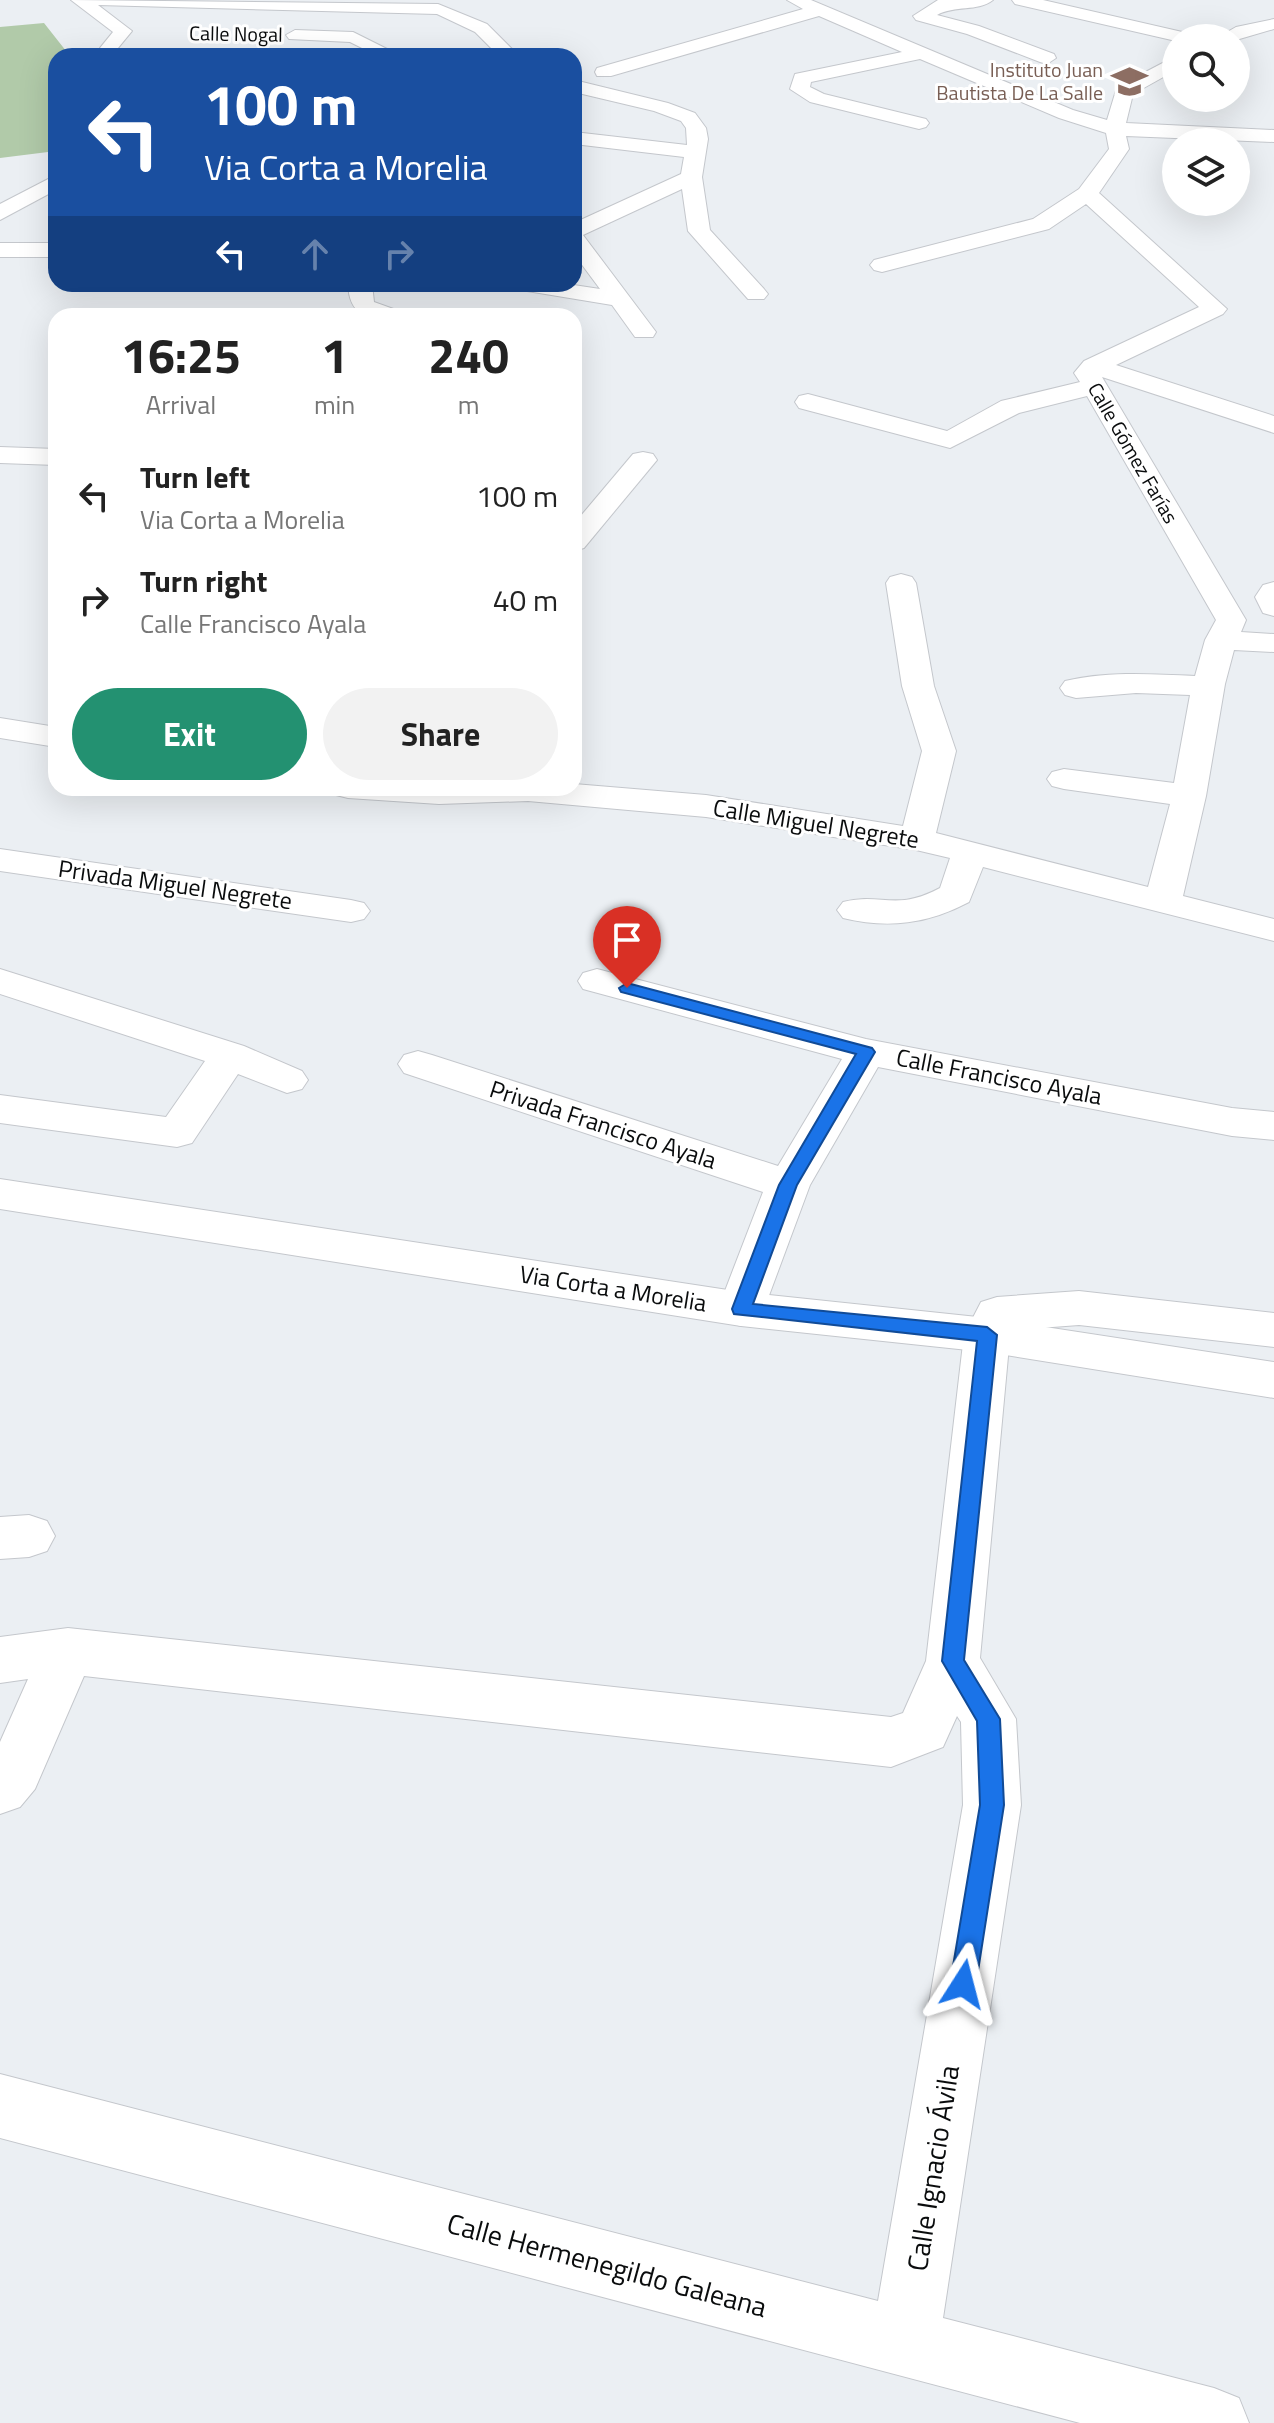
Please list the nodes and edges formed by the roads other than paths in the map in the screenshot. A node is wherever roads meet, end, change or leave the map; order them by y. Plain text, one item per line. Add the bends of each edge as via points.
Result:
1 (80, 0) edge
2 (97, 0) edge
3 (796, 0) edge
4 (984, 0) edge
5 (1021, 0) edge
6 (817, 11) junction
7 (909, 21) junction
8 (1274, 24) edge
9 (1250, 29) edge
10 (1162, 33) edge
11 (870, 34) junction
12 (277, 35) dead end
13 (109, 48) edge
14 (376, 48) edge
15 (500, 48) edge
16 (922, 53) junction
17 (1047, 58) dead end
18 (1162, 70) edge
19 (604, 72) dead end
20 (582, 88) edge
21 (582, 98) edge
22 (661, 107) junction
23 (919, 123) dead end
24 (1115, 129) junction
25 (1267, 136) edge
26 (582, 139) edge
27 (694, 152) junction
28 (1265, 156) dead end
29 (691, 177) junction
30 (48, 186) edge
31 (1087, 194) junction
32 (0, 213) edge
33 (582, 227) edge
34 (582, 249) edge
35 (0, 250) edge
36 (48, 250) edge
37 (882, 265) dead end
38 (573, 292) edge
39 (756, 294) dead end
40 (617, 299) junction
41 (644, 332) dead end
42 (1093, 376) junction
43 (808, 402) dead end
44 (1274, 425) edge
45 (0, 455) edge
46 (48, 457) edge
47 (643, 460) dead end
48 (582, 532) edge
49 (901, 583) dead end
50 (1274, 591) edge
51 (1274, 608) edge
52 (1226, 630) junction
53 (1274, 643) edge
54 (1207, 686) junction
55 (1076, 688) dead end
56 (0, 728) edge
57 (48, 736) edge
58 (1064, 779) dead end
59 (582, 796) edge
60 (1189, 796) junction
61 (917, 839) junction
62 (970, 852) junction
63 (0, 860) edge
64 (1163, 903) junction
65 (856, 910) dead end
66 (351, 911) dead end
67 (1274, 930) edge
68 (0, 981) edge
69 (597, 981) dead end
70 (866, 1052) junction
71 (230, 1055) junction
72 (418, 1064) dead end
73 (287, 1080) dead end
74 (0, 1109) edge
75 (1274, 1126) edge
76 (788, 1185) junction
77 (0, 1194) edge
78 (741, 1309) junction
79 (1274, 1330) edge
80 (987, 1335) junction
81 (1274, 1380) edge
82 (68, 1651) junction
83 (0, 1660) edge
84 (953, 1661) junction
85 (0, 1789) edge
86 (0, 2106) edge
87 (905, 2344) junction
88 (1214, 2423) edge

1 - 13 street via 131,31
2 - 15 street via 438,9 491,36
3 - 6 street
4 - 7 street via 943,4
5 - 10 street
6 - 11 street
6 - 19 street
7 - 11 street
7 - 17 street via 973,30
8 - 9 street
11 - 16 street
12 - 14 street, Calle Nogal via 353,37
16 - 23 street via 802,78 800,89
16 - 24 street
18 - 24 street via 1124,91
20 - 22 street
21 - 22 street
22 - 27 street via 688,117 698,139
24 - 25 street
24 - 31 street via 1119,149
25 - 28 street
26 - 27 street
27 - 29 street
29 - 33 street
29 - 39 street via 699,231
30 - 32 street
31 - 37 street via 1041,224
31 - 42 street, Calle Gómez Farías via 1215,309
34 - 40 street
35 - 36 street
38 - 40 street
40 - 41 street
42 - 43 street via 1010,407 950,440
42 - 44 street via 1230,408
42 - 52 street, Calle Gómez Farías
45 - 46 street
47 - 48 street
49 - 61 street via 918,686 939,751
50 - 51 street
51 - 52 street
52 - 53 street
52 - 54 street
54 - 55 street via 1136,683
54 - 60 street
56 - 57 street
58 - 60 street
59 - 61 street, Calle Miguel Negrete via 706,806
60 - 64 street
61 - 62 street, Calle Miguel Negrete
62 - 64 street, Calle Miguel Negrete
62 - 65 street via 956,894 929,910 895,916
63 - 66 street, Privada Miguel Negrete
64 - 67 street, Calle Miguel Negrete
68 - 71 street
69 - 70 street
70 - 75 street, Calle Francisco Ayala
70 - 76 street, Calle Francisco Ayala
71 - 73 street
71 - 74 street via 177,1133
72 - 76 street, Privada Francisco Ayala
76 - 78 street, Calle Francisco Ayala
77 - 78 street, Via Corta a Morelia
78 - 80 street, Via Corta a Morelia
79 - 80 street via 1079,1308 997,1314
80 - 81 street, Via Corta a Morelia
80 - 84 street
82 - 83 street
82 - 84 street via 891,1742 923,1730
82 - 85 street via 15,1771
84 - 87 street, Calle Ignacio Ávila via 988,1719 992,1805
86 - 87 street, Calle Hermenegildo Galeana
87 - 88 street, Calle Hermenegildo Galeana

